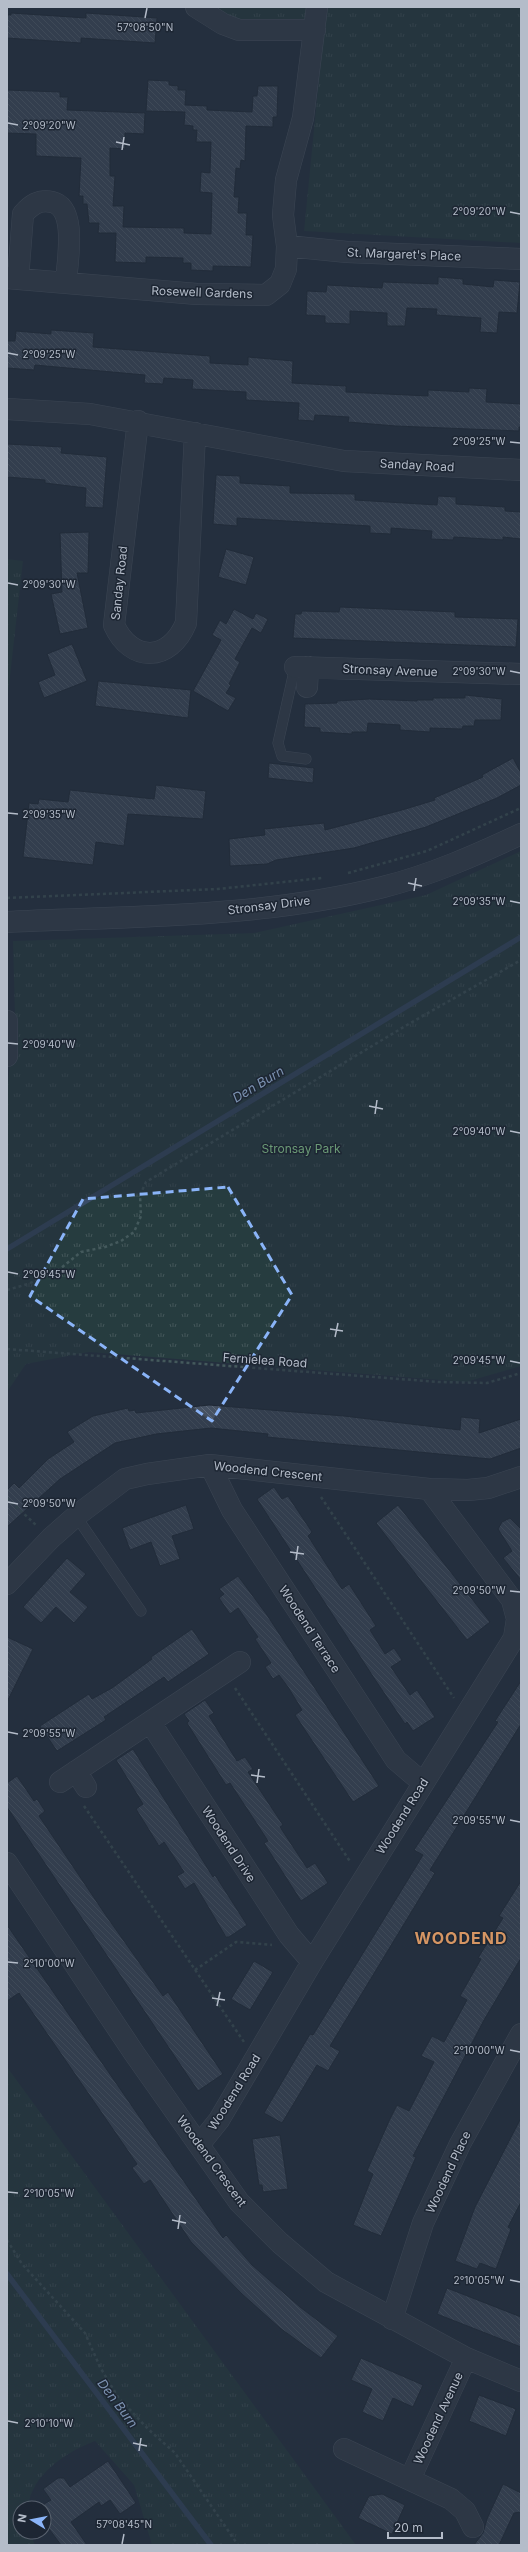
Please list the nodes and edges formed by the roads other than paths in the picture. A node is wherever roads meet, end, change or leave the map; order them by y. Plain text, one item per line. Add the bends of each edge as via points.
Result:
1 (196, 7) edge
2 (318, 7) edge
3 (315, 30) junction
4 (287, 246) junction
5 (521, 259) edge
6 (13, 279) edge
7 (66, 282) junction
8 (7, 409) edge
9 (138, 421) junction
10 (195, 433) junction
11 (521, 470) edge
12 (301, 667) junction
13 (521, 674) edge
14 (307, 687) dead end
15 (306, 759) dead end
16 (521, 834) edge
17 (7, 922) edge
18 (7, 1021) edge
19 (7, 1056) edge
20 (210, 1465) junction
21 (521, 1477) edge
22 (429, 1489) junction
23 (76, 1516) junction
24 (7, 1584) edge
25 (141, 1611) dead end
26 (232, 1674) road end
27 (150, 1722) junction
28 (74, 1780) road end
29 (423, 1783) junction
30 (7, 1863) edge
31 (312, 1962) junction
32 (521, 2034) edge
33 (199, 2145) junction
34 (392, 2319) junction
35 (466, 2358) junction
36 (521, 2381) edge
37 (344, 2449) dead end
38 (410, 2478) junction
39 (473, 2527) dead end

1 - 3 street via 223,24 239,30
2 - 3 street, Rosewell Gardens
3 - 4 street, Rosewell Gardens via 304,118 286,180 283,215
4 - 5 street, St. Margaret's Place via 347,252
4 - 7 street, Rosewell Gardens via 286,270 280,284 266,295 197,294
6 - 7 street, Rosewell Gardens
6 - 7 street via 23,214 38,202 48,201 57,203 65,210 69,222
8 - 9 street, Sanday Road via 90,414
9 - 10 street, Sanday Road
9 - 10 street, Sanday Road via 114,625 119,637 131,647 148,654 171,647 180,637 186,623
10 - 11 street, Sanday Road via 344,461
12 - 13 street, Stronsay Avenue
12 - 14 street
12 - 15 lane via 278,743 282,756
16 - 17 street, Stronsay Drive via 424,875 383,887 295,904 217,912
18 - 19 street
20 - 22 street, Woodend Crescent
20 - 23 street, Woodend Crescent via 125,1479
20 - 29 street, Woodend Terrace via 232,1510 396,1760
21 - 22 street, Woodend Crescent via 488,1488
22 - 29 street, Woodend Road via 512,1600 517,1619 514,1638
23 - 24 street, Woodend Crescent
23 - 25 lane
26 - 27 street
27 - 28 street
27 - 31 street, Woodend Drive via 292,1939
29 - 31 street, Woodend Road
30 - 33 street, Woodend Crescent
31 - 33 street, Woodend Road via 219,2120
32 - 34 street, Woodend Place via 460,2144 427,2216
33 - 34 street, Woodend Crescent via 239,2202 280,2243 326,2282
34 - 35 street, Woodend Crescent
35 - 36 street, Woodend Crescent
35 - 38 street, Woodend Avenue
37 - 38 street, Woodend Avenue
38 - 39 street, Woodend Avenue via 451,2499 465,2512

